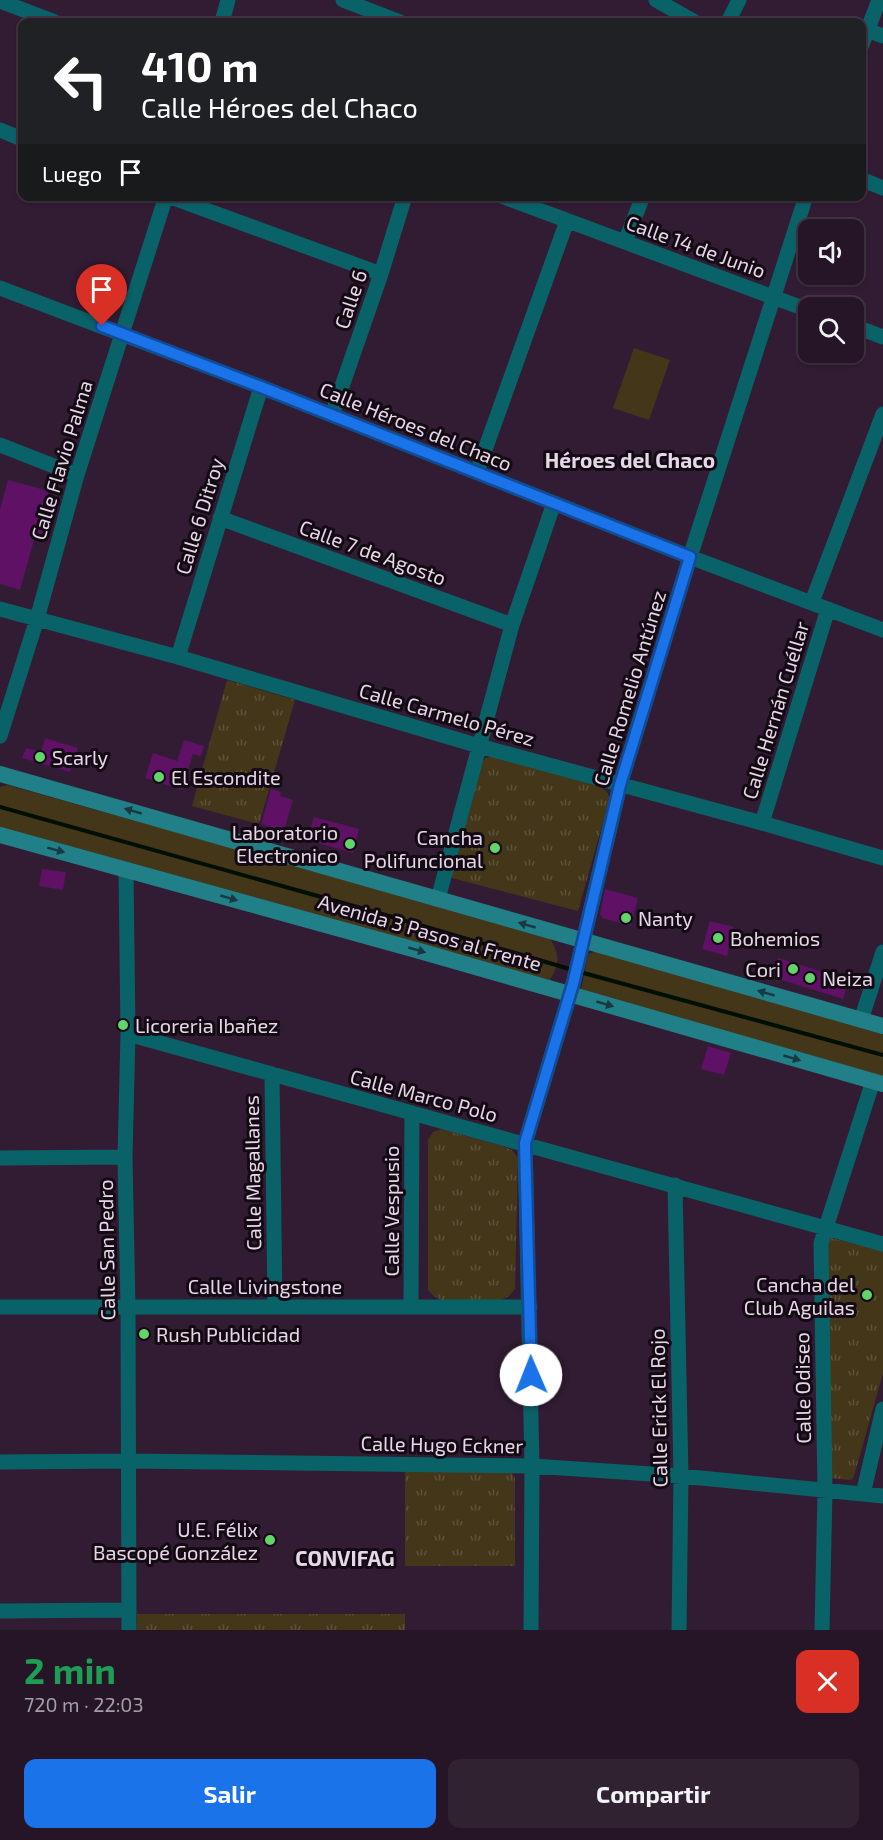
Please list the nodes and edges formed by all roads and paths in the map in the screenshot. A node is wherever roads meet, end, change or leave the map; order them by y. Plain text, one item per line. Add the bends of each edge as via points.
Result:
1 (228, 0) edge
2 (343, 0) edge
3 (656, 0) edge
4 (739, 0) edge
5 (879, 0) edge
6 (0, 1) edge
7 (45, 18) edge
8 (223, 18) edge
9 (390, 18) edge
10 (688, 18) edge
11 (730, 18) edge
12 (867, 30) junction
13 (866, 33) edge
14 (883, 36) edge
15 (0, 130) edge
16 (18, 137) edge
17 (866, 181) edge
18 (883, 188) edge
19 (165, 201) edge
20 (181, 201) edge
21 (403, 201) edge
22 (514, 201) edge
23 (641, 201) edge
24 (804, 201) edge
25 (567, 221) junction
26 (625, 242) junction
27 (381, 274) junction
28 (0, 288) edge
29 (772, 296) junction
30 (798, 306) edge
31 (864, 330) edge
32 (122, 333) junction
33 (883, 337) edge
34 (261, 387) junction
35 (883, 414) edge
36 (332, 415) junction
37 (0, 445) edge
38 (477, 472) junction
39 (77, 475) junction
40 (554, 503) junction
41 (220, 518) junction
42 (690, 557) junction
43 (812, 602) junction
44 (0, 609) edge
45 (828, 609) junction
46 (37, 619) junction
47 (512, 626) junction
48 (883, 630) edge
49 (178, 657) junction
50 (0, 736) edge
51 (479, 746) junction
52 (0, 774) edge
53 (620, 785) junction
54 (762, 823) junction
55 (0, 835) edge
56 (883, 858) edge
57 (126, 869) junction
58 (438, 899) junction
59 (581, 947) junction
60 (883, 952) edge
61 (571, 989) junction
62 (861, 1020) junction
63 (883, 1026) edge
64 (128, 1034) junction
65 (272, 1074) junction
66 (878, 1082) edge
67 (412, 1114) junction
68 (525, 1143) junction
69 (125, 1157) junction
70 (0, 1158) edge
71 (675, 1185) junction
72 (827, 1228) junction
73 (883, 1245) edge
74 (0, 1307) edge
75 (128, 1307) junction
76 (275, 1307) junction
77 (411, 1307) junction
78 (530, 1307) junction
79 (883, 1409) edge
80 (128, 1461) junction
81 (0, 1462) edge
82 (532, 1466) junction
83 (681, 1476) junction
84 (825, 1491) junction
85 (863, 1494) junction
86 (883, 1496) edge
87 (129, 1610) junction
88 (0, 1611) edge
89 (129, 1630) edge
90 (531, 1630) edge
91 (679, 1630) edge
92 (822, 1630) edge

1 - 8 street
2 - 9 street
3 - 10 street
4 - 11 street
5 - 12 street
6 - 7 street
12 - 13 street
12 - 14 street
15 - 16 street
17 - 18 street
19 - 32 street, Calle Flavio Palma
20 - 27 street
21 - 27 street, Calle 6
22 - 25 street, Calle 14 de Junio
23 - 26 street
24 - 29 street, Calle Romelio Antúnez
25 - 26 street, Calle 14 de Junio
25 - 38 street
26 - 29 street, Calle 14 de Junio
27 - 36 street, Calle 6
28 - 32 street, Calle Héroes del Chaco
29 - 30 street, Calle 14 de Junio
29 - 42 street, Calle Romelio Antúnez
31 - 33 street
32 - 34 street, Calle Héroes del Chaco
32 - 39 street, Calle Flavio Palma
34 - 36 street, Calle Héroes del Chaco
34 - 41 street, Calle 6 Ditroy
35 - 43 street, Calle Hernán Cuéllar
36 - 38 street, Calle Héroes del Chaco
37 - 39 street
38 - 40 street, Calle Héroes del Chaco
39 - 46 street, Calle Flavio Palma
40 - 42 street, Calle Héroes del Chaco
40 - 47 street
41 - 47 street, Calle 7 de Agosto
41 - 49 street, Calle 6 Ditroy
42 - 43 street, Calle Héroes del Chaco
42 - 53 street, Calle Romelio Antúnez
43 - 45 street, Calle Héroes del Chaco
44 - 46 street, Calle Carmelo Pérez
45 - 48 street, Calle Héroes del Chaco
45 - 54 street, Calle Hernán Cuéllar
46 - 49 street, Calle Carmelo Pérez
46 - 50 street, Calle Flavio Palma
47 - 51 street
49 - 51 street, Calle Carmelo Pérez
51 - 53 street, Calle Carmelo Pérez
51 - 58 street
58 -> 52 main road, Avenida 3 Pasos al Frente
53 - 54 street, Calle Carmelo Pérez
53 - 59 street, Calle Romelio Antúnez
54 - 56 street, Calle Carmelo Pérez
55 -> 57 main road
57 -> 61 main road, Avenida 3 Pasos al Frente
57 - 64 street, Calle San Pedro
59 -> 58 main road, Avenida 3 Pasos al Frente
59 - 61 street, Calle Romelio Antúnez
62 -> 59 main road
60 - 62 street
61 -> 66 main road, Avenida 3 Pasos al Frente
61 - 68 street, Calle Romelio Antúnez
62 - 63 main road
64 - 65 street, Calle Marco Polo
64 - 69 street, Calle San Pedro
65 - 67 street, Calle Marco Polo
65 - 76 street, Calle Magallanes
66 - 72 street, Calle Odiseo
67 - 68 street, Calle Marco Polo
67 - 77 street, Calle Vespusio
68 - 71 street, Calle Marco Polo
68 - 78 street, Calle Romelio Antúnez
69 - 70 street
69 - 75 street, Calle San Pedro
71 - 72 street, Calle Marco Polo
71 - 83 street, Calle Erick El Rojo
72 - 73 street, Calle Marco Polo
72 - 84 street, Calle Odiseo via 821,1243
74 - 75 street, Calle Livingstone
75 - 76 street, Calle Livingstone
75 - 80 street, Calle San Pedro
76 - 77 street, Calle Livingstone
77 - 78 street, Calle Livingstone
78 - 82 street, Calle Romelio Antúnez
79 - 85 street
80 - 81 street, Calle Hugo Eckner
80 - 82 street, Calle Hugo Eckner
80 - 87 street, Calle San Pedro
82 - 83 street, Calle Hugo Eckner
82 - 90 street, Calle Romelio Antúnez
83 - 84 street, Calle Hugo Eckner
83 - 91 street, Calle Erick El Rojo
84 - 85 street, Calle Hugo Eckner
84 - 92 street, Calle Odiseo
85 - 86 street, Calle Hugo Eckner
87 - 88 street
87 - 89 street, Calle San Pedro

